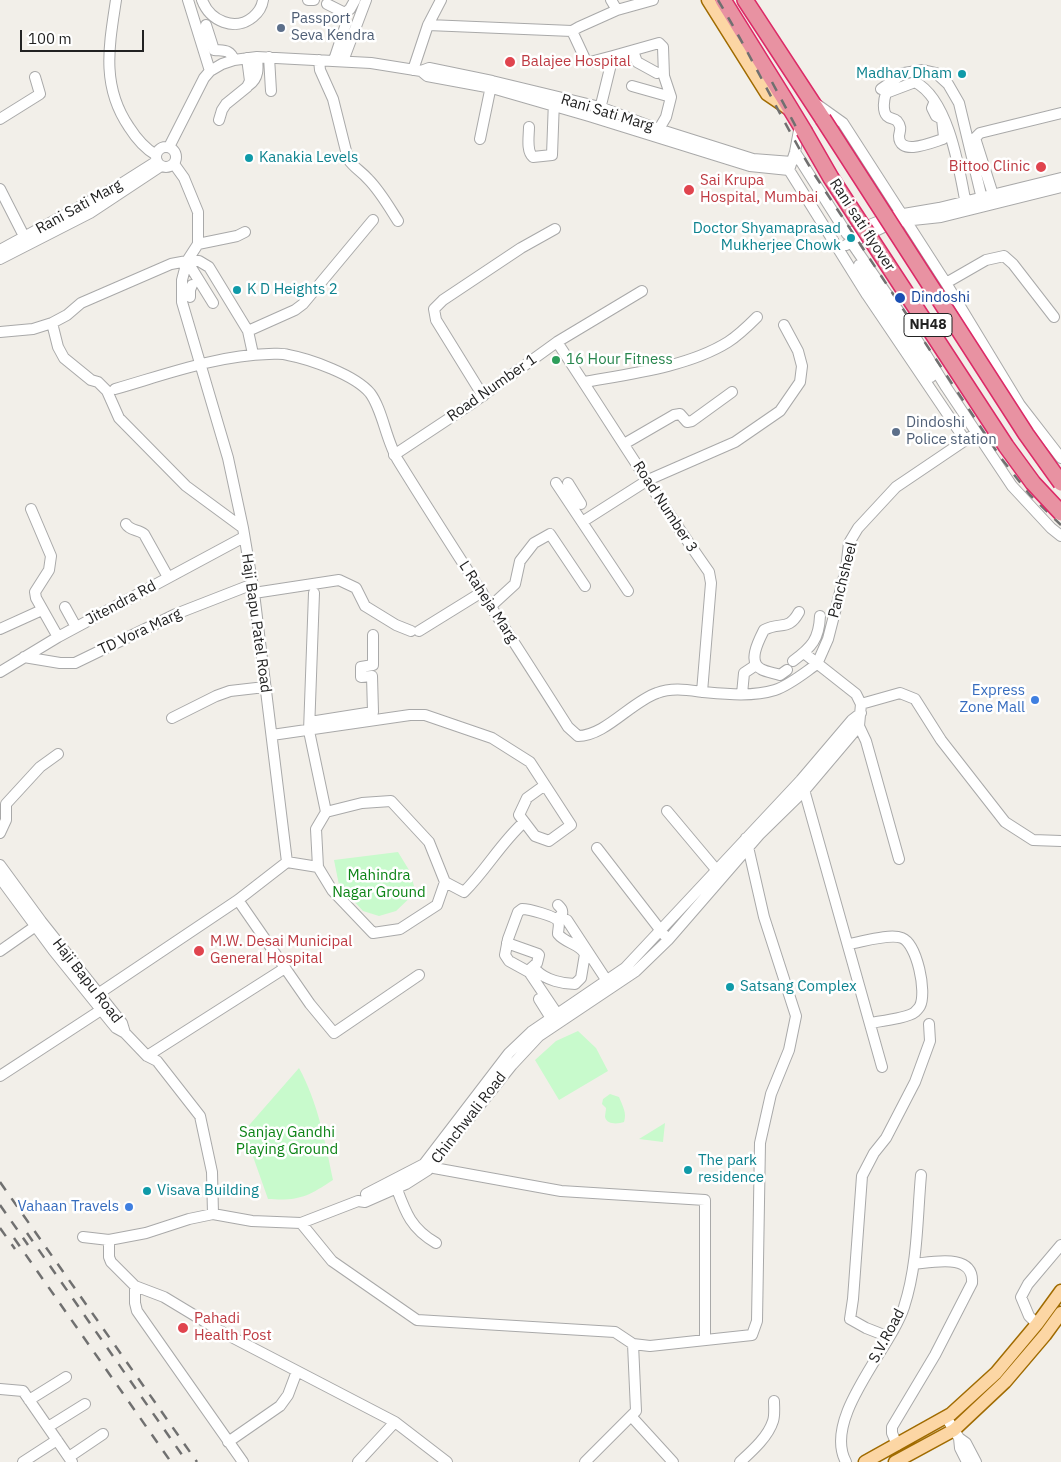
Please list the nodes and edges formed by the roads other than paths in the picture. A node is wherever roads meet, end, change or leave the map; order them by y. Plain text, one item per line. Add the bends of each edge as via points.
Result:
1 (116, 0) edge
2 (188, 0) edge
3 (202, 0) edge
4 (263, 0) edge
5 (308, 0) edge
6 (314, 0) edge
7 (354, 0) edge
8 (366, 0) edge
9 (441, 0) edge
10 (611, 0) edge
11 (653, 0) edge
12 (708, 0) edge
13 (723, 0) edge
14 (745, 0) edge
15 (327, 4) dead end
16 (617, 10) junction
17 (346, 24) dead end
18 (206, 25) dead end
19 (428, 25) junction
20 (572, 32) junction
21 (633, 50) junction
22 (613, 56) junction
23 (268, 57) junction
24 (252, 58) junction
25 (234, 60) junction
26 (319, 60) junction
27 (338, 61) junction
28 (210, 71) junction
29 (417, 71) junction
30 (657, 73) dead end
31 (34, 77) dead end
32 (492, 84) junction
33 (632, 86) dead end
34 (881, 89) dead end
35 (271, 91) dead end
36 (671, 97) junction
37 (809, 98) junction
38 (554, 101) junction
39 (934, 103) junction
40 (600, 107) junction
41 (1061, 113) edge
42 (0, 119) edge
43 (598, 119) junction
44 (219, 120) dead end
45 (798, 121) junction
46 (529, 127) dead end
47 (656, 133) junction
48 (480, 139) dead end
49 (169, 147) junction
50 (158, 161) junction
51 (792, 161) junction
52 (174, 164) junction
53 (1061, 178) edge
54 (1042, 187) junction
55 (1061, 187) edge
56 (0, 189) edge
57 (995, 198) junction
58 (982, 202) junction
59 (967, 205) junction
60 (904, 218) junction
61 (373, 220) dead end
62 (398, 222) dead end
63 (555, 229) dead end
64 (244, 232) dead end
65 (27, 241) junction
66 (198, 244) junction
67 (845, 246) junction
68 (0, 250) edge
69 (0, 259) edge
70 (187, 261) junction
71 (946, 283) junction
72 (192, 285) dead end
73 (642, 291) dead end
74 (188, 299) junction
75 (213, 303) dead end
76 (757, 317) dead end
77 (1054, 317) dead end
78 (52, 323) junction
79 (784, 325) dead end
80 (248, 331) junction
81 (0, 332) edge
82 (557, 342) junction
83 (253, 354) junction
84 (201, 365) junction
85 (584, 382) junction
86 (115, 389) dead end
87 (732, 392) dead end
88 (483, 396) junction
89 (970, 437) junction
90 (624, 444) junction
91 (394, 455) junction
92 (1061, 458) edge
93 (648, 480) junction
94 (556, 483) dead end
95 (568, 483) dead end
96 (1061, 483) edge
97 (570, 495) junction
98 (581, 504) dead end
99 (31, 509) dead end
100 (1061, 512) edge
101 (582, 522) junction
102 (126, 524) dead end
103 (243, 532) junction
104 (1061, 536) edge
105 (168, 577) junction
106 (585, 586) dead end
107 (254, 589) junction
108 (628, 591) dead end
109 (482, 592) junction
110 (314, 593) dead end
111 (491, 606) junction
112 (65, 607) dead end
113 (42, 610) junction
114 (806, 614) junction
115 (833, 618) junction
116 (76, 627) junction
117 (0, 629) edge
118 (373, 635) dead end
119 (58, 637) junction
120 (804, 653) junction
121 (24, 657) junction
122 (793, 661) dead end
123 (817, 664) junction
124 (756, 665) junction
125 (787, 670) dead end
126 (0, 672) edge
127 (265, 687) junction
128 (702, 692) junction
129 (742, 694) junction
130 (861, 709) junction
131 (172, 718) dead end
132 (855, 723) junction
133 (309, 727) junction
134 (272, 735) junction
135 (58, 754) dead end
136 (801, 780) junction
137 (545, 785) junction
138 (804, 791) junction
139 (668, 811) dead end
140 (326, 812) junction
141 (524, 822) junction
142 (0, 833) edge
143 (1061, 841) edge
144 (747, 843) junction
145 (596, 848) dead end
146 (899, 859) dead end
147 (287, 862) junction
148 (0, 865) edge
149 (318, 867) junction
150 (716, 870) junction
151 (0, 878) edge
152 (723, 878) junction
153 (445, 882) junction
154 (238, 900) junction
155 (558, 905) dead end
156 (562, 920) junction
157 (38, 924) junction
158 (661, 930) junction
159 (668, 940) junction
160 (507, 943) junction
161 (849, 944) junction
162 (0, 951) edge
163 (285, 968) junction
164 (532, 971) junction
165 (419, 975) dead end
166 (609, 983) junction
167 (95, 996) junction
168 (539, 998) dead end
169 (102, 1010) junction
170 (556, 1019) junction
171 (114, 1020) junction
172 (870, 1023) junction
173 (929, 1024) dead end
174 (147, 1056) junction
175 (882, 1067) dead end
176 (0, 1076) edge
177 (486, 1089) junction
178 (428, 1164) junction
179 (921, 1175) dead end
180 (395, 1184) junction
181 (213, 1214) junction
182 (301, 1223) junction
183 (83, 1238) dead end
184 (108, 1240) junction
185 (436, 1243) dead end
186 (1061, 1244) edge
187 (914, 1264) junction
188 (135, 1286) junction
189 (1059, 1296) edge
190 (1061, 1313) edge
191 (1037, 1324) junction
192 (889, 1338) junction
193 (704, 1340) junction
194 (633, 1344) junction
195 (297, 1371) junction
196 (66, 1377) dead end
197 (0, 1389) edge
198 (29, 1400) junction
199 (774, 1401) dead end
200 (85, 1404) dead end
201 (631, 1416) junction
202 (946, 1417) junction
203 (394, 1422) junction
204 (48, 1427) junction
205 (103, 1434) dead end
206 (956, 1434) junction
207 (57, 1440) junction
208 (228, 1442) junction
209 (897, 1445) junction
210 (966, 1455) edge
211 (70, 1460) edge
212 (24, 1462) edge
213 (243, 1462) edge
214 (358, 1462) edge
215 (447, 1462) edge
216 (585, 1462) edge
217 (673, 1462) edge
218 (740, 1462) edge
219 (846, 1462) edge
220 (865, 1462) edge
221 (895, 1462) edge
222 (976, 1462) edge

1 - 50 street via 109,43 112,93 137,140
2 - 28 street
3 - 4 street via 215,18 229,24 248,21 258,12
5 - 6 street
7 - 15 street via 345,13
8 - 27 street
9 - 19 street
10 - 16 street
11 - 16 street
12 - 45 main road via 767,94
13 - 45 highway, NH48
14 - 37 highway, NH48
16 - 20 street
17 - 27 street
18 - 25 street via 214,50 228,51
19 - 20 street
19 - 29 street
20 - 22 street via 586,61
21 - 22 street
21 - 30 street via 637,62
21 - 36 street via 660,43 664,76
22 - 40 street
23 - 24 street, Rani Sati Marg
23 - 26 street, Rani Sati Marg
23 - 35 street
24 - 25 street, Rani Sati Marg
24 - 44 street via 258,71 254,82 226,104
25 - 28 street, Rani Sati Marg
26 - 27 street, Rani Sati Marg
26 - 62 street via 348,159 367,177
27 - 29 street, Rani Sati Marg
28 - 49 street
29 - 32 street, Rani Sati Marg via 429,68
31 - 42 street via 40,94
32 - 38 street, Rani Sati Marg
32 - 48 street
33 - 36 street
34 - 58 street via 904,73 923,70 936,73 948,84 959,103
36 - 47 street via 666,117
37 - 60 street via 843,123
37 - 96 highway, Rani sati flyover / NH48, bridge
38 - 40 street, Rani Sati Marg
38 - 43 street, Rani Sati Marg
38 - 46 street via 552,155 533,157 530,154
39 - 39 street via 915,82 886,93 885,112 901,127 899,139 902,144 915,147 943,139 942,119 936,116 932,108
39 - 59 street via 940,108 948,127
40 - 43 street
40 - 47 street, Rani Sati Marg
41 - 57 street via 980,132 975,138
43 - 47 street, Rani Sati Marg
45 - 51 street
45 - 100 highway, Rani sati flyover / NH48, bridge via 831,178 1006,446
47 - 51 street, Rani Sati Marg via 753,159
49 - 50 street via 162,147
49 - 52 street via 176,154
50 - 52 street via 168,167
50 - 65 street, Rani Sati Marg via 143,175
51 - 60 street via 847,234 892,216
51 - 67 street
52 - 66 street via 184,178 198,212
53 - 54 street
54 - 55 street
54 - 57 street
56 - 65 street
57 - 58 street
58 - 59 street
59 - 60 street
60 - 67 street
60 - 71 street
61 - 80 street via 303,304
63 - 88 street via 521,248 434,309 436,320
64 - 66 street
65 - 68 street, Rani Sati Marg
65 - 69 street
66 - 70 street, Haji Bapu Patel Road
67 - 89 street via 867,294
67 - 89 street via 904,318
70 - 74 street, Haji Bapu Patel Road via 182,280
70 - 75 street
70 - 78 street via 171,264 81,303
70 - 80 street via 199,261 209,267
71 - 77 street via 986,260 1004,256
71 - 92 street via 1020,404
72 - 74 street
73 - 82 street, Road Number 1
74 - 84 street, Haji Bapu Patel Road
76 - 85 street via 728,343 707,352 672,365
78 - 81 street via 33,329
78 - 103 street via 64,358 107,391 119,418 186,486
79 - 93 street via 802,366 800,382 780,411 736,442
80 - 83 street
82 - 85 street, Road Number 3
82 - 88 street, Road Number 1
83 - 84 street, L Raheja Marg
83 - 91 street, L Raheja Marg via 286,354 326,365 369,392
84 - 86 street, L Raheja Marg
84 - 103 street, Haji Bapu Patel Road via 228,458
85 - 90 street, Road Number 3
87 - 90 street via 692,421 687,422 680,414 674,415
88 - 91 street, Road Number 1
89 - 104 street
89 - 115 street, Panchsheel via 896,487 858,528 849,544
90 - 93 street, Road Number 3
91 - 109 street, L Raheja Marg
93 - 101 street
93 - 128 street, Road Number 3 via 708,572 711,583
94 - 97 street
95 - 97 street
97 - 98 street
97 - 101 street
99 - 113 street via 51,556 49,570 35,592
101 - 108 street
102 - 105 street via 144,534
103 - 105 street, Jitendra Rd
103 - 107 street, Haji Bapu Patel Road
105 - 116 street, Jitendra Rd
106 - 111 street via 550,534 534,543 520,561 514,584
107 - 109 street, TD Vora Marg via 339,580 356,588 365,606 396,625 415,631
107 - 121 street, TD Vora Marg via 176,614 75,663
107 - 127 street, Haji Bapu Patel Road
109 - 111 street, L Raheja Marg
110 - 133 street
111 - 128 street, L Raheja Marg via 568,727 578,736 587,736 644,698 659,692 690,689
112 - 116 street
113 - 117 street
113 - 119 street
114 - 115 street
114 - 120 street via 819,630 813,644
114 - 124 street via 787,626 772,626 764,630 754,657
115 - 123 street, Panchsheel
116 - 119 street, Jitendra Rd
118 - 133 street via 373,665 360,668 361,677 372,676 373,712
119 - 121 street, Jitendra Rd
120 - 122 street
120 - 123 street
121 - 126 street, Jitendra Rd
123 - 129 street, L Raheja Marg via 776,690
123 - 130 street via 856,694
124 - 125 street via 761,670 780,675
124 - 129 street via 744,673
127 - 131 street via 230,691
127 - 134 street, Haji Bapu Patel Road
128 - 129 street, L Raheja Marg
130 - 132 street
130 - 143 street via 900,693 915,699 942,740 1006,822 1033,840
132 - 136 street
132 - 138 street
132 - 146 street via 866,741
133 - 134 street
133 - 137 street via 425,715 508,746 530,762
133 - 140 street
134 - 147 street, Haji Bapu Patel Road
135 - 142 street via 40,767 6,804 6,820
136 - 138 street
136 - 144 street
137 - 141 street via 527,798 519,815
137 - 141 street via 571,825 549,841 535,836
138 - 144 street
138 - 161 street
139 - 150 street
140 - 149 street via 316,829
140 - 153 street via 362,802 390,801 429,842
141 - 153 street via 508,836 481,875 464,892
144 - 150 street
144 - 152 street
144 - 193 street via 764,917 796,1016 789,1050 772,1094 760,1143 757,1321 752,1335
145 - 158 street
147 - 149 street
147 - 154 street
148 - 157 street, Haji Bapu Road
149 - 153 street via 332,890 373,933 400,930 437,905
150 - 152 street
150 - 158 street
151 - 157 street, Haji Bapu Road
152 - 159 street
154 - 163 street
154 - 167 street
155 - 156 street
156 - 160 street via 522,909
156 - 164 street via 558,934 585,954 581,978 576,984 565,984
156 - 166 street
157 - 162 street
157 - 167 street, Haji Bapu Road
158 - 159 street
158 - 166 street
159 - 166 street via 636,971
160 - 164 street via 505,955 509,961
160 - 164 street via 539,955
161 - 172 street
161 - 172 street via 894,936 904,938 918,965 922,990 920,1006 913,1014
163 - 165 street via 334,1033
163 - 174 street
164 - 170 street
166 - 170 street
167 - 169 street, Haji Bapu Road
167 - 171 street, Haji Bapu Road
168 - 170 street
169 - 171 street, Haji Bapu Road
169 - 176 street
170 - 177 street, Chinchwali Road
170 - 177 street via 531,1032 509,1054
171 - 174 street, Haji Bapu Road via 122,1023 125,1033
172 - 175 street
173 - 192 street via 930,1041 915,1082 862,1176 850,1319
174 - 181 street via 157,1061 200,1116 212,1172
177 - 178 street, Chinchwali Road
178 - 180 street, Chinchwali Road
178 - 193 street via 561,1191 705,1200
179 - 187 street, S.V.Road
180 - 182 street via 365,1202 358,1201
180 - 185 street via 408,1218
181 - 182 street via 252,1221
181 - 184 street
182 - 194 street via 332,1260 417,1320 614,1332
183 - 184 street
184 - 188 street via 111,1262
186 - 191 street via 1021,1297
187 - 192 street, S.V.Road via 904,1308
187 - 209 street via 962,1263 971,1270 972,1283 892,1427
188 - 195 street via 164,1297
188 - 208 street via 137,1311
189 - 191 main road
190 - 206 main road via 1005,1382
191 - 202 main road via 996,1373
192 - 219 street, S.V.Road via 848,1407 841,1444
193 - 194 street via 650,1346
194 - 201 street via 636,1411
195 - 203 street
195 - 208 street via 280,1406
196 - 198 street
197 - 198 street via 23,1391
198 - 204 street
199 - 218 street via 770,1427 755,1449
200 - 204 street
201 - 216 street
201 - 217 street
202 - 206 street
202 - 209 main road
203 - 214 street
203 - 215 street
204 - 207 street
205 - 211 street
206 - 210 street via 966,1443
206 - 221 main road
207 - 211 street
207 - 212 street
208 - 213 street
209 - 220 main road
210 - 222 street

